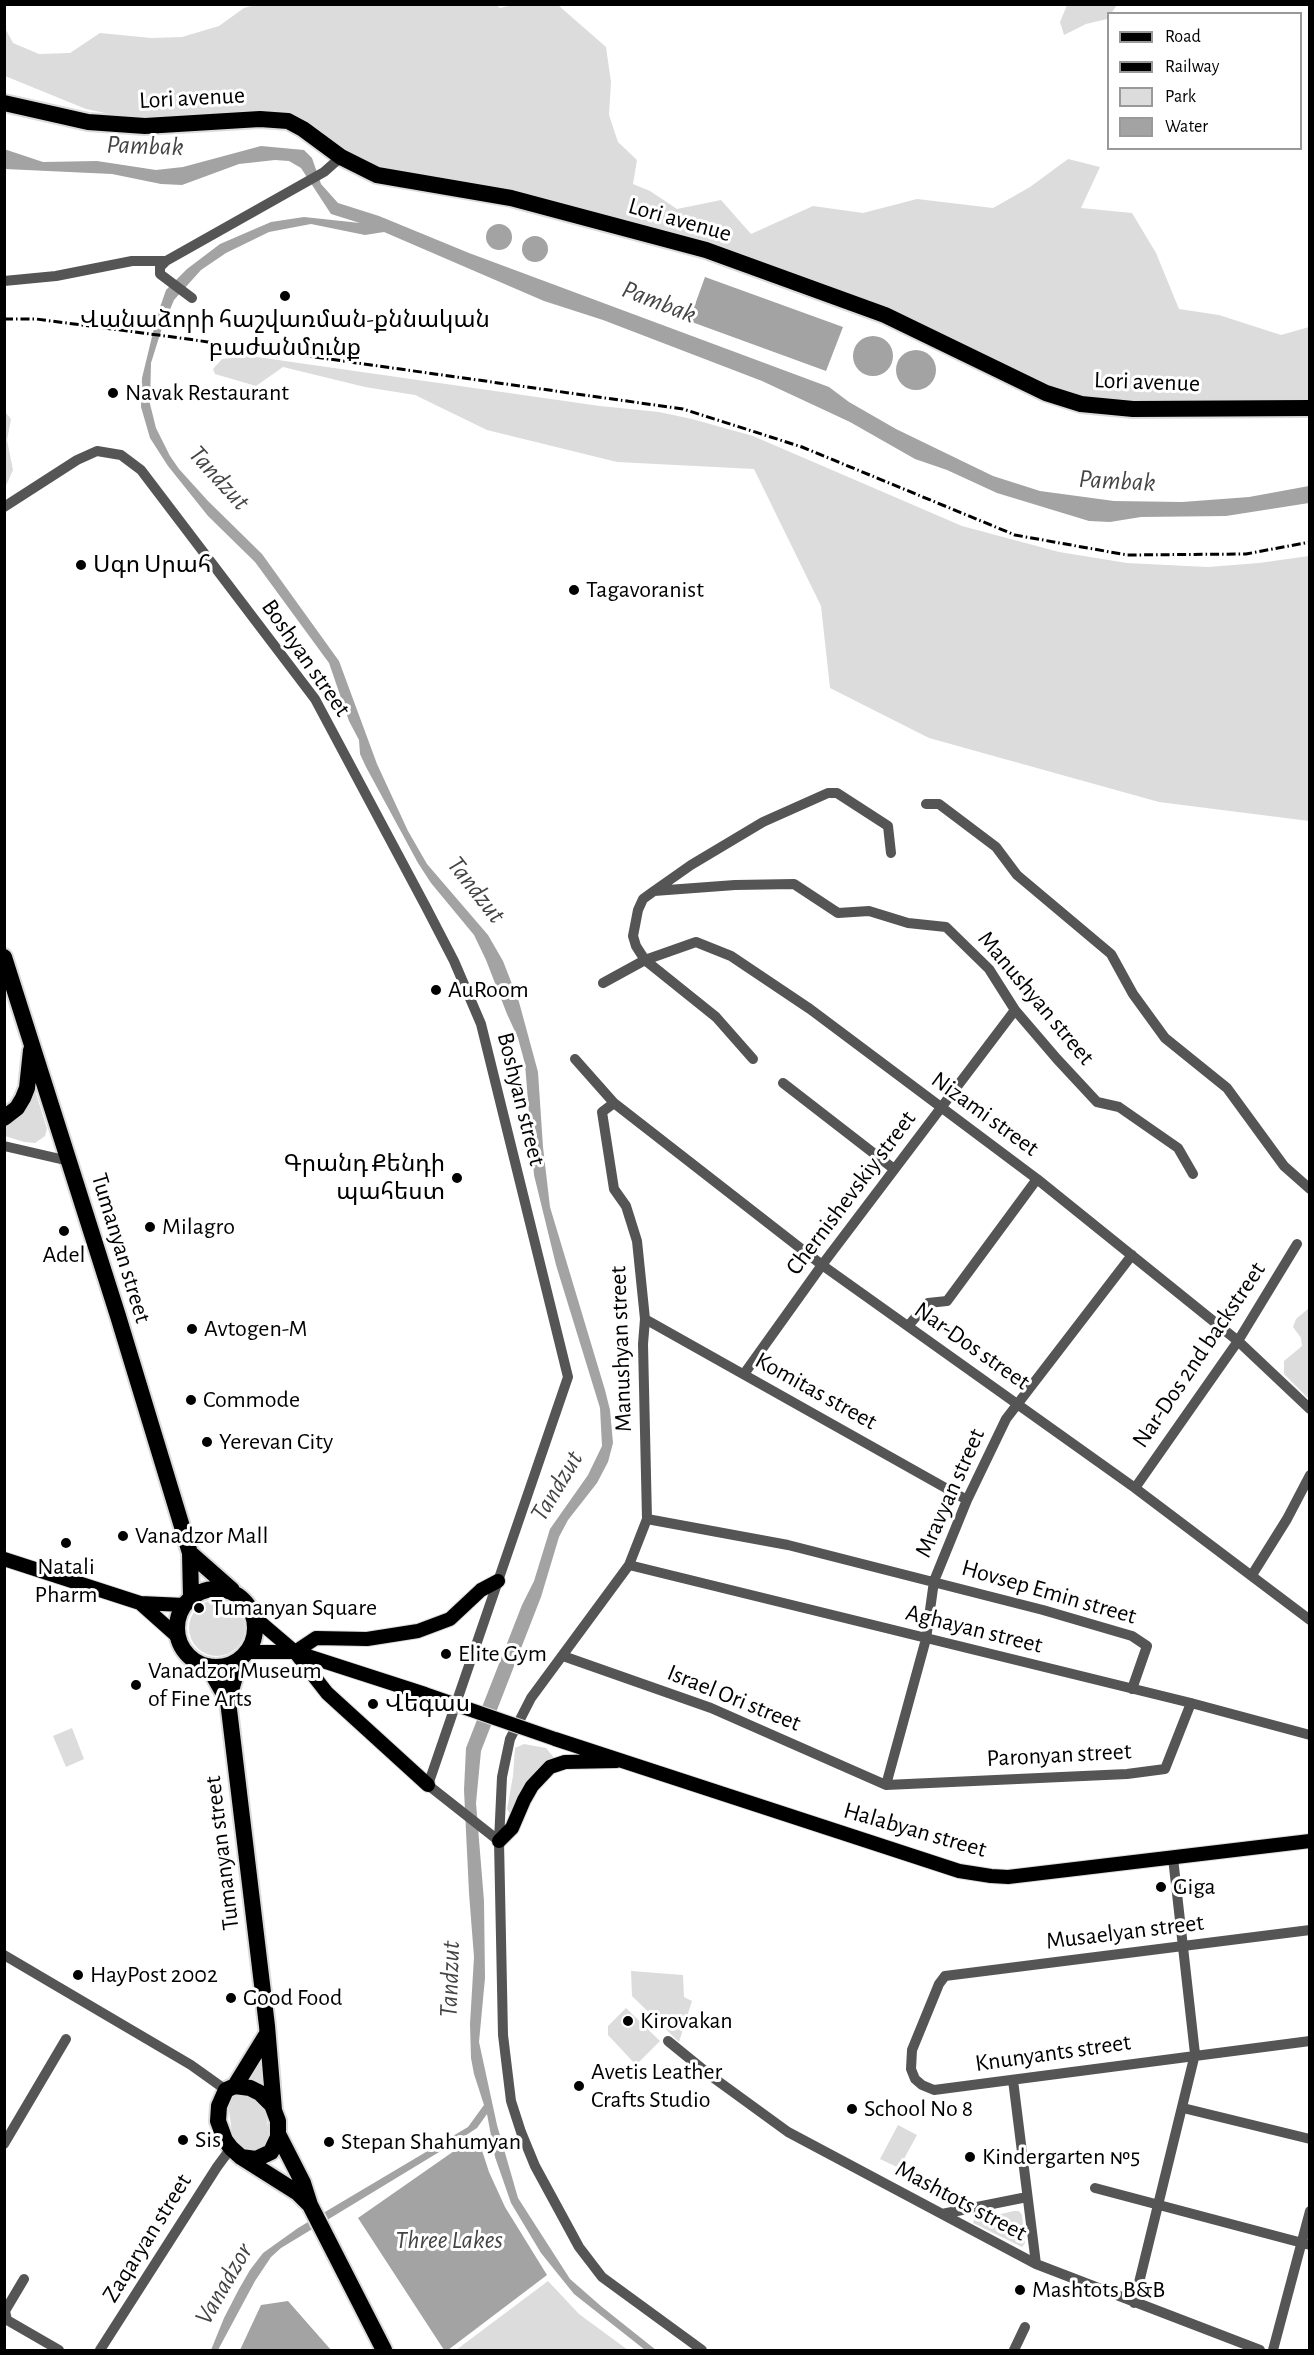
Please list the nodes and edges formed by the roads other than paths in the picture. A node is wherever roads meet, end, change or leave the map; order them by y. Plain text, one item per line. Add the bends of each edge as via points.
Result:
1 (4, 102) edge
2 (31, 110) junction
3 (4, 115) edge
4 (342, 158) junction
5 (166, 261) junction
6 (4, 281) edge
7 (192, 298) dead end
8 (1310, 408) edge
9 (4, 507) edge
10 (926, 804) dead end
11 (891, 853) dead end
12 (654, 891) junction
13 (4, 957) edge
14 (645, 960) junction
15 (603, 983) dead end
16 (1015, 1010) junction
17 (31, 1043) junction
18 (575, 1059) dead end
19 (753, 1059) dead end
20 (783, 1083) dead end
21 (614, 1102) junction
22 (941, 1108) junction
23 (4, 1118) edge
24 (4, 1146) edge
25 (69, 1161) junction
26 (894, 1169) junction
27 (1193, 1174) dead end
28 (1037, 1179) junction
29 (1310, 1189) edge
30 (1297, 1244) dead end
31 (1132, 1256) junction
32 (822, 1264) junction
33 (645, 1319) junction
34 (908, 1326) junction
35 (1238, 1341) junction
36 (744, 1374) junction
37 (1018, 1404) junction
38 (1310, 1409) edge
39 (1310, 1475) edge
40 (1135, 1488) junction
41 (967, 1500) junction
42 (647, 1519) junction
43 (189, 1553) junction
44 (4, 1559) edge
45 (629, 1565) junction
46 (1252, 1575) junction
47 (498, 1581) junction
48 (934, 1581) junction
49 (235, 1593) junction
50 (187, 1601) junction
51 (140, 1603) junction
52 (254, 1617) junction
53 (1310, 1620) edge
54 (177, 1636) junction
55 (926, 1639) junction
56 (295, 1652) junction
57 (244, 1655) junction
58 (563, 1656) junction
59 (208, 1666) junction
60 (1132, 1689) junction
61 (228, 1701) junction
62 (1191, 1703) junction
63 (1310, 1735) edge
64 (622, 1761) junction
65 (428, 1785) junction
66 (886, 1785) junction
67 (1310, 1841) edge
68 (499, 1842) junction
69 (1173, 1858) junction
70 (1310, 1930) edge
71 (1182, 1946) junction
72 (4, 1955) edge
73 (945, 1976) joint
74 (267, 2034) junction
75 (66, 2038) dead end
76 (668, 2041) dead end
77 (1310, 2041) edge
78 (1195, 2054) junction
79 (1012, 2080) junction
80 (231, 2088) junction
81 (1182, 2108) junction
82 (274, 2110) junction
83 (278, 2134) junction
84 (1310, 2139) edge
85 (4, 2144) edge
86 (236, 2153) junction
87 (1095, 2188) dead end
88 (1028, 2197) junction
89 (310, 2205) junction
90 (1158, 2205) junction
91 (1310, 2211) edge
92 (942, 2214) junction
93 (1306, 2244) edge
94 (1036, 2264) junction
95 (24, 2279) dead end
96 (1134, 2302) junction
97 (1025, 2327) dead end
98 (58, 2350) edge
99 (100, 2350) edge
100 (384, 2350) edge
101 (702, 2350) edge
102 (1014, 2350) edge
103 (1260, 2350) edge
104 (1273, 2350) edge

1 - 2 highway, Lori avenue
2 - 3 highway
2 - 4 highway, Lori avenue via 88,122 145,126 260,119 288,122
4 - 5 street
4 - 8 highway, Lori avenue via 377,175 511,198 706,250 885,315 1046,393 1081,404 1133,409
5 - 6 street via 132,261 56,276
5 - 7 street via 160,274
9 - 47 street, Boshyan street via 77,460 98,451 121,455 141,470 315,699 454,961 481,1024 568,1377
10 - 29 street via 939,804 996,847 1017,875 1111,954 1133,994 1165,1038 1227,1088 1284,1166
11 - 12 street via 888,826 837,793 828,793 764,822
12 - 14 street via 643,899 634,924 636,946
12 - 16 street, Manushyan street via 794,884 838,913 869,911 908,923 946,927 988,969
13 - 17 highway, Tumanyan street
14 - 15 street, Nizami street
14 - 19 street via 716,1017
14 - 22 street, Nizami street via 696,942 732,956 810,1009
16 - 22 street, Chernishevskiy street
16 - 27 street, Manushyan street via 1097,1102 1119,1107 1178,1148
17 - 23 highway via 27,1088 17,1108
17 - 25 highway, Tumanyan street
18 - 21 street
20 - 26 street
21 - 32 street, Nar-Dos street
21 - 33 street, Manushyan street via 602,1112 614,1189 626,1206 637,1241
22 - 26 street, Chernishevskiy street
22 - 28 street, Nizami street
24 - 25 street
25 - 43 highway, Tumanyan street
26 - 32 street, Chernishevskiy street
28 - 31 street, Nizami street
28 - 34 street via 947,1301 928,1303
30 - 35 street, Nar-Dos 2nd backstreet
31 - 35 street, Nizami street
31 - 37 street, Mravyan street
32 - 34 street, Nar-Dos street
32 - 36 street, Chernishevskiy street
33 - 36 street, Komitas street
33 - 42 street, Manushyan street
34 - 37 street, Nar-Dos street
35 - 38 street, Nizami street
35 - 40 street, Nar-Dos 2nd backstreet
36 - 41 street, Komitas street
37 - 40 street, Nar-Dos street
37 - 41 street, Mravyan street via 1006,1419
39 - 46 street
40 - 46 street, Nar-Dos street
41 - 48 street, Mravyan street
42 - 45 street, Manushyan street
42 - 48 street, Hovsep Emin street via 788,1545
43 - 49 highway
43 - 50 highway, Tumanyan street
44 - 51 main road
45 - 55 street, Aghayan street
45 - 58 street, Manushyan street
46 - 53 street, Nar-Dos street
47 - 56 main road via 481,1590 450,1619 418,1631 367,1639 316,1638
47 - 65 street, Boshyan street
48 - 55 street, Mravyan street
48 - 60 street, Hovsep Emin street via 1141,1640 1147,1646
49 - 50 highway via 212,1588
49 - 52 highway
50 - 51 main road
50 - 54 highway via 179,1615
51 - 54 main road
52 - 56 main road
52 - 57 highway via 256,1632
54 - 59 highway via 189,1656
55 - 60 street, Aghayan street
55 - 66 street, Mravyan street
56 - 57 main road
56 - 64 main road, Halabyan street, bridge
56 - 65 main road via 327,1693
57 - 59 highway via 225,1666
57 - 61 highway
58 - 66 street, Israel Ori street via 711,1708
58 - 68 street, Manushyan street via 531,1698 510,1739 502,1777
59 - 61 highway
60 - 62 street, Aghayan street
61 - 74 highway, Tumanyan street
62 - 63 street, Aghayan street
62 - 66 street, Paronyan street via 1165,1769
64 - 68 main road via 565,1762 550,1767 532,1786 512,1828
64 - 69 main road, Halabyan street via 959,1871 1008,1877
65 - 68 street
67 - 69 main road, Halabyan street
68 - 101 street, Manushyan street via 503,2035 511,2101 521,2132 566,2224 602,2277
69 - 71 street
70 - 71 street, Musaelyan street
71 - 73 street, Musaelyan street
71 - 78 street
72 - 80 street
73 - 79 street, Knunyants street via 912,2050 915,2079 934,2090
74 - 80 highway
74 - 82 highway, Tumanyan street
75 - 85 street
76 - 92 street, Mashtots street via 788,2132
77 - 78 street, Knunyants street
78 - 79 street, Knunyants street
78 - 81 street
79 - 88 street
80 - 82 highway via 255,2090
80 - 86 highway via 219,2106 218,2121 225,2140
81 - 84 street
81 - 90 street
82 - 83 highway
83 - 86 highway via 271,2152 265,2156 256,2159
83 - 89 highway
86 - 89 highway
86 - 99 street, Zaqaryan street via 210,2177
87 - 90 street
88 - 92 street
88 - 94 street
89 - 100 highway
90 - 93 street
90 - 96 street
91 - 93 street
92 - 94 street, Mashtots street
93 - 104 street
94 - 96 street, Mashtots street
95 - 98 street via 5,2311 7,2320
96 - 103 street, Mashtots street
97 - 102 street

